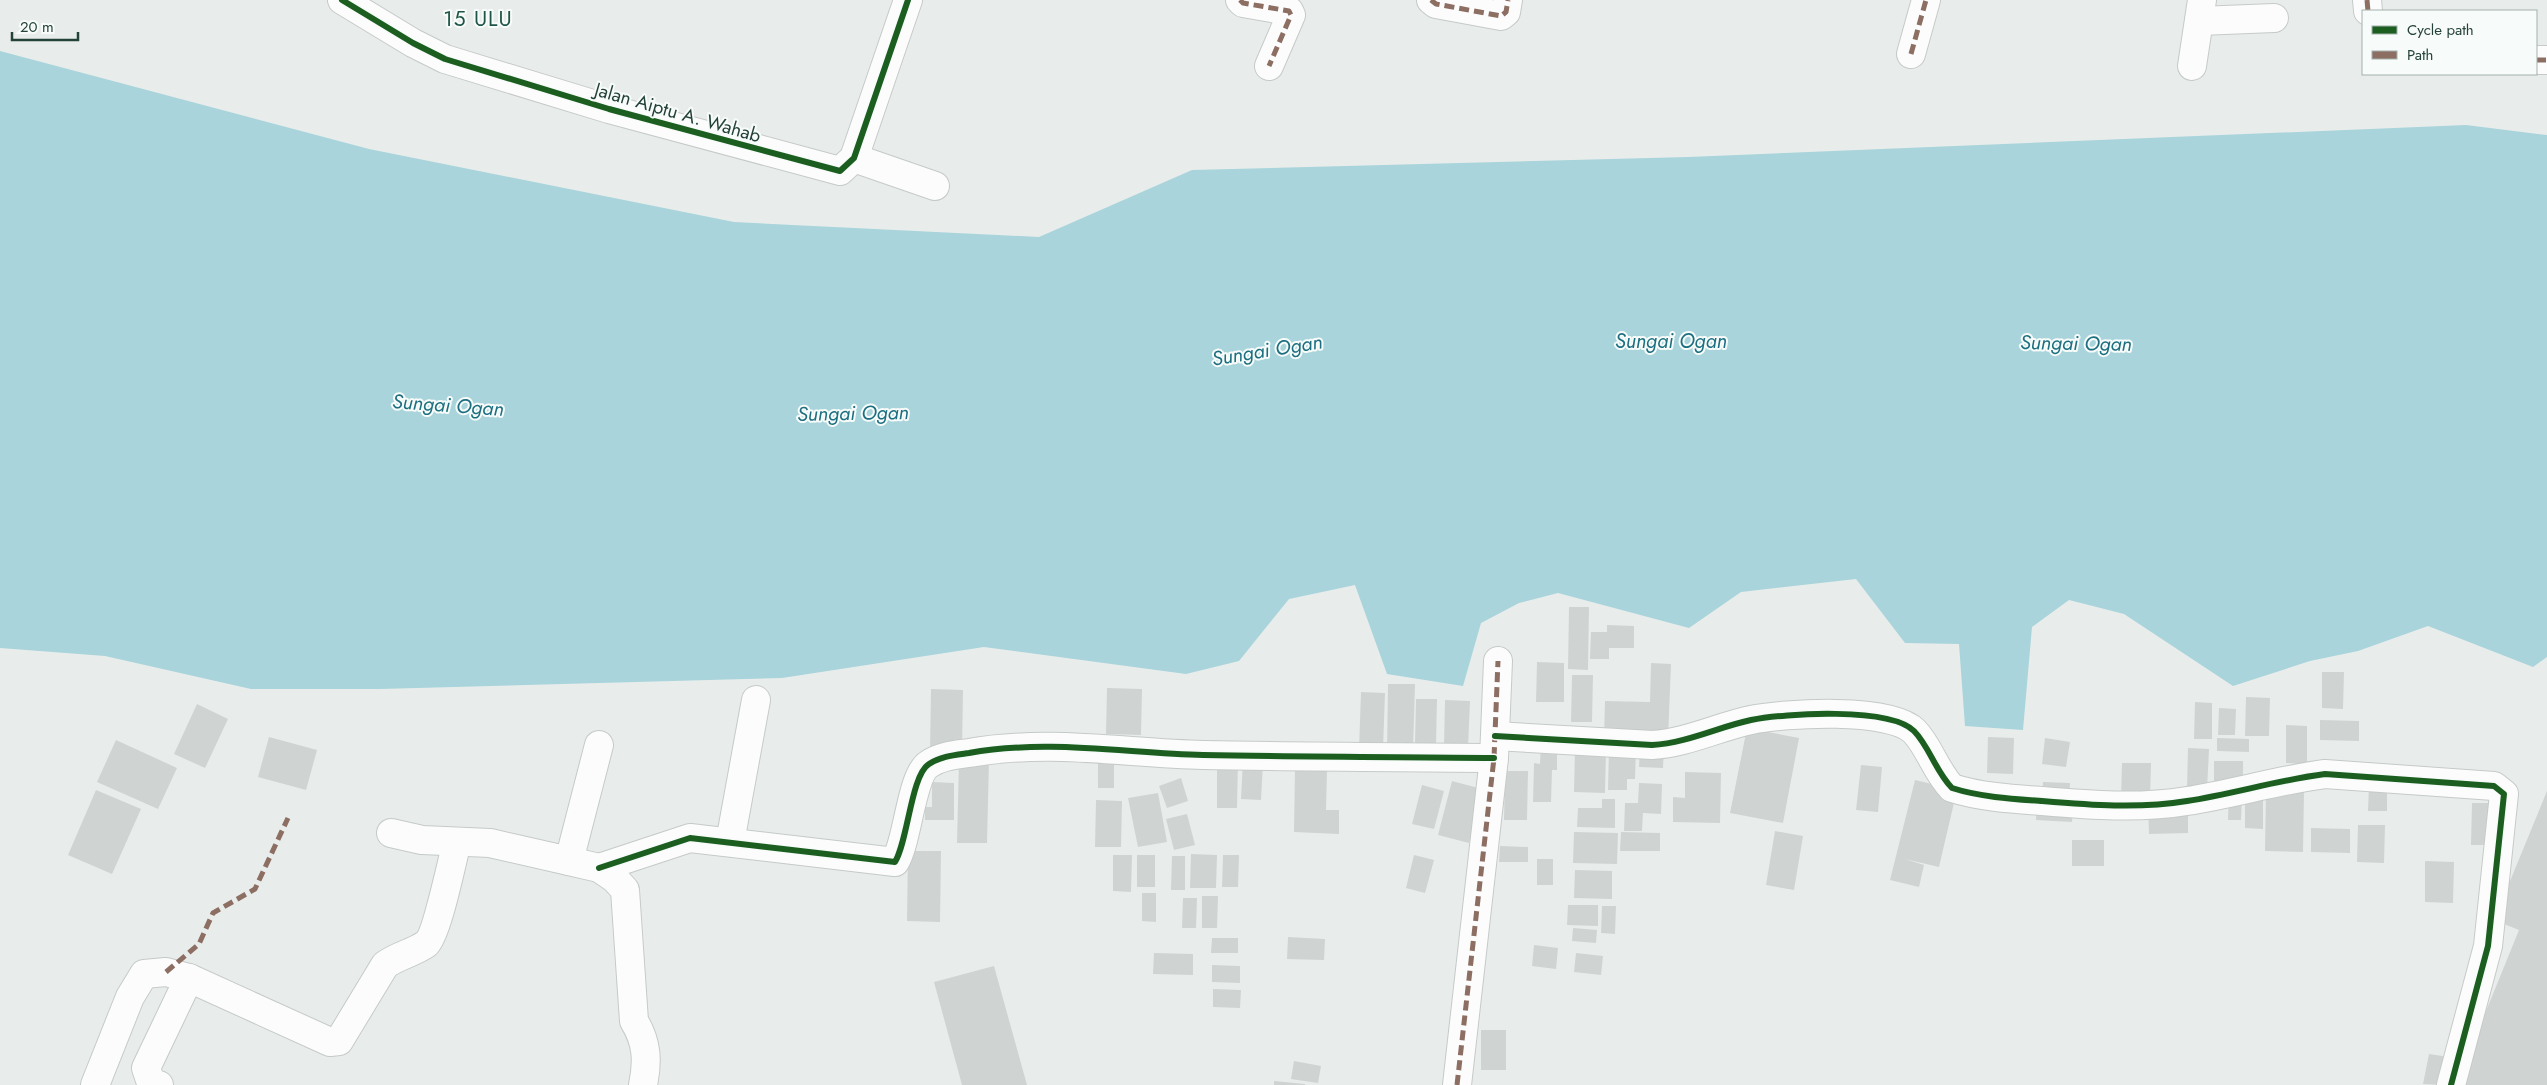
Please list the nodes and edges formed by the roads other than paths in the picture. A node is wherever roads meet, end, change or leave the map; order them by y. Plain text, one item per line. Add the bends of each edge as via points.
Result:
1 (342, 0) edge
2 (908, 0) edge
3 (1240, 0) edge
4 (1431, 0) edge
5 (1508, 0) edge
6 (1926, 0) edge
7 (2200, 10) edge
8 (2274, 18) dead end
9 (1911, 54) dead end
10 (1269, 66) dead end
11 (2192, 66) dead end
12 (854, 158) junction
13 (935, 186) dead end
14 (1498, 661) dead end
15 (756, 700) dead end
16 (599, 744) dead end
17 (1494, 747) junction
18 (391, 833) dead end
19 (457, 842) junction
20 (730, 842) junction
21 (569, 861) junction
22 (599, 868) junction
23 (189, 978) junction
24 (97, 1084) edge
25 (159, 1085) edge
26 (642, 1085) edge
27 (1457, 1085) edge
28 (2451, 1085) edge

1 - 12 street, Jalan Aiptu A. Wahab via 412,43 472,68 834,171 845,169
2 - 12 street
3 - 10 street via 1289,11 1291,15
4 - 5 street via 1436,4 1501,16 1506,12
6 - 9 street
7 - 8 street
7 - 11 street
12 - 13 street
14 - 17 street
15 - 20 street
16 - 21 street
17 - 20 street via 1204,755 1056,745 985,750 944,757 922,772 902,850 895,862
17 - 27 street
17 - 28 street via 1652,745 1676,742 1751,720 1794,714 1886,718 1901,722 1915,732 1950,787 2014,799 2117,806 2186,801 2325,774 2494,786 2504,794 2488,946
18 - 19 street via 422,840
19 - 21 street via 490,843
19 - 23 street via 432,937 419,948 385,965 340,1041 330,1042
20 - 22 street via 690,838
21 - 22 street
22 - 26 street via 615,878 625,890 634,1021 643,1035 647,1057
23 - 24 street via 166,972 144,974 130,998
23 - 25 street via 146,1068 151,1083

